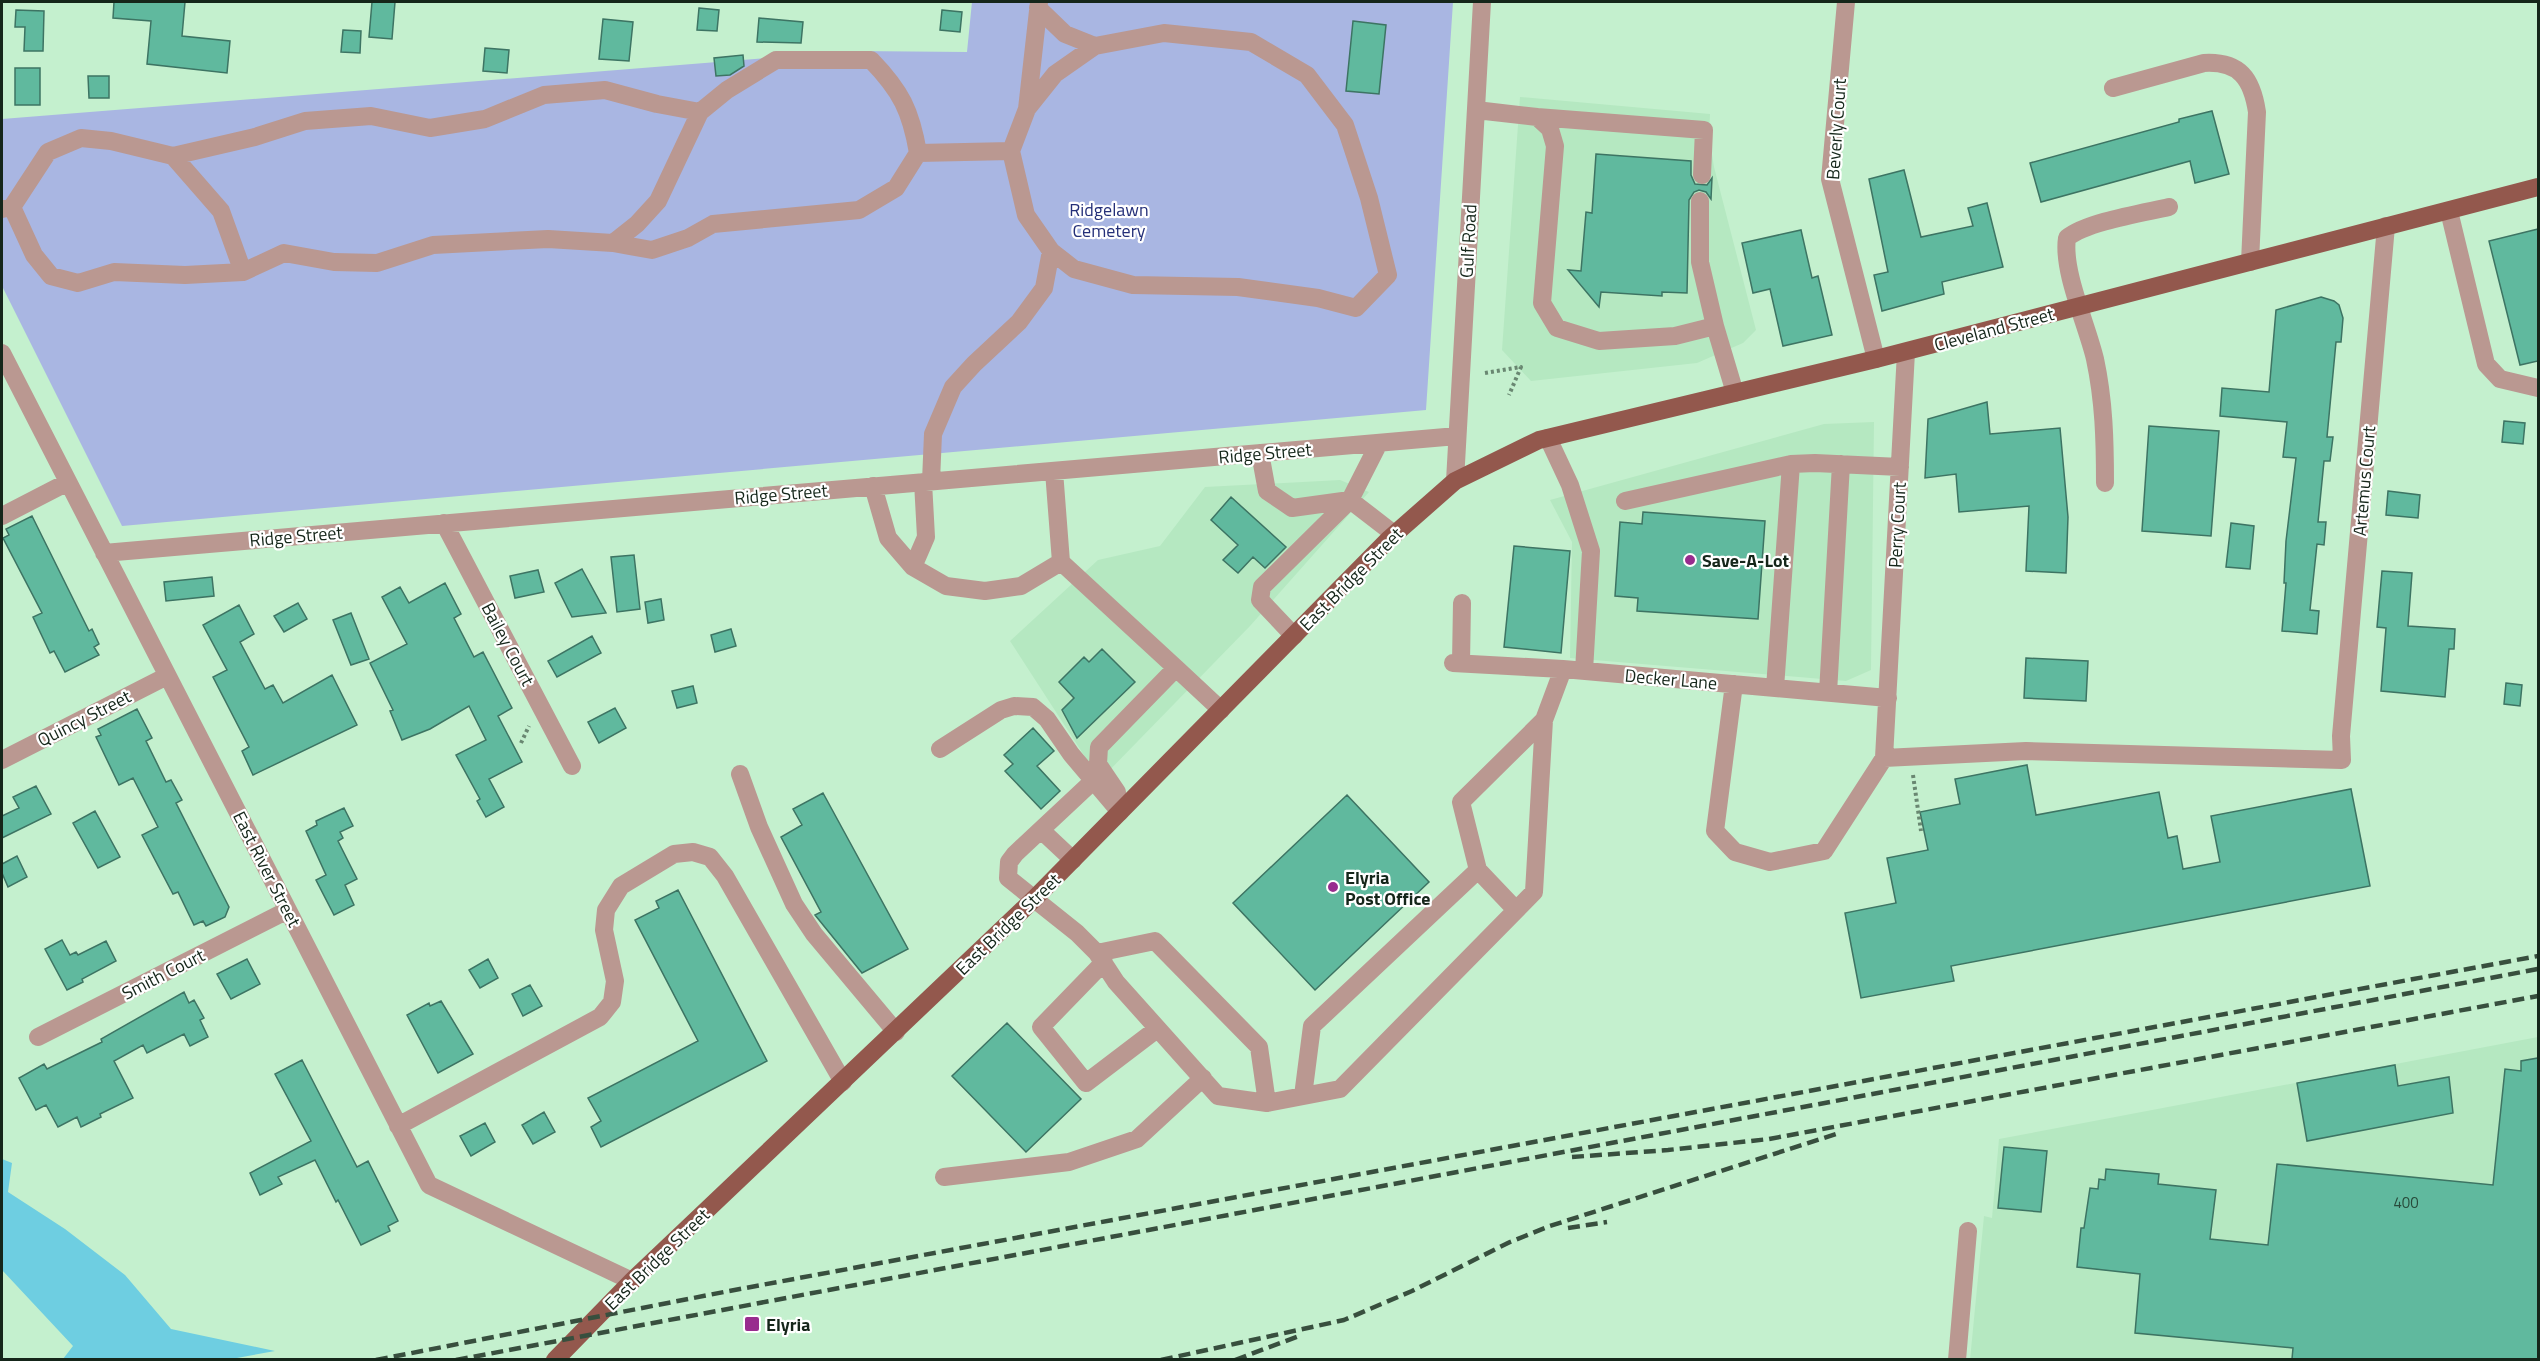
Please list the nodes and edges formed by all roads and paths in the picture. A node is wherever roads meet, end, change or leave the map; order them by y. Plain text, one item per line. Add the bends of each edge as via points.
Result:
1 (1482, 2) edge
2 (1846, 2) edge
3 (1039, 5) edge
4 (1095, 46) junction
5 (2113, 88) dead end
6 (1028, 109) junction
7 (1476, 110) junction
8 (700, 112) junction
9 (1537, 117) junction
10 (1011, 151) junction
11 (918, 153) junction
12 (173, 156) junction
13 (1701, 175) dead end
14 (2538, 188) edge
15 (1700, 201) dead end
16 (2169, 207) dead end
17 (7, 208) edge
18 (2449, 212) junction
19 (2386, 226) junction
20 (613, 243) junction
21 (1051, 251) junction
22 (2250, 262) junction
23 (243, 272) junction
24 (2079, 306) junction
25 (1716, 326) junction
26 (1906, 352) junction
27 (2, 354) edge
28 (1876, 359) junction
29 (1485, 373) dead end
30 (2538, 388) edge
31 (1735, 393) junction
32 (1509, 396) dead end
33 (1457, 436) junction
34 (1548, 438) junction
35 (1378, 443) junction
36 (1260, 453) junction
37 (1791, 464) junction
38 (1849, 465) junction
39 (1900, 467) junction
40 (1054, 471) junction
41 (1455, 481) junction
42 (68, 482) junction
43 (927, 482) junction
44 (2105, 483) dead end
45 (873, 486) junction
46 (1350, 500) junction
47 (1625, 501) dead end
48 (2, 516) edge
49 (444, 523) junction
50 (1394, 534) junction
51 (104, 553) junction
52 (1061, 562) junction
53 (913, 567) junction
54 (1462, 603) dead end
55 (1294, 636) junction
56 (1176, 668) junction
57 (1563, 669) junction
58 (1584, 671) junction
59 (167, 676) junction
60 (1734, 684) junction
61 (1775, 688) junction
62 (1828, 693) junction
63 (1888, 698) junction
64 (1221, 710) junction
65 (1544, 720) junction
66 (940, 750) dead end
67 (1911, 756) junction
68 (1884, 758) junction
69 (2, 760) edge
70 (572, 766) dead end
71 (740, 774) dead end
72 (1093, 780) junction
73 (1124, 808) junction
74 (1041, 830) junction
75 (1921, 831) dead end
76 (1073, 860) junction
77 (1478, 870) junction
78 (1034, 899) junction
79 (288, 910) junction
80 (1516, 910) junction
81 (1100, 957) junction
82 (1157, 1029) junction
83 (896, 1032) junction
84 (38, 1037) dead end
85 (1203, 1078) junction
86 (843, 1082) junction
87 (1304, 1096) junction
88 (1267, 1103) junction
89 (398, 1126) junction
90 (944, 1177) dead end
91 (1968, 1231) dead end
92 (632, 1281) junction
93 (555, 1359) edge
94 (1957, 1359) edge

1 - 7 street, Gulf Road
2 - 28 street, Beverly Court via 1830,178
3 - 4 street via 1065,34
3 - 6 street
4 - 6 street via 1055,74
4 - 21 street via 1164,33 1251,42 1307,75 1345,125 1388,275 1356,308 1318,298 1238,287 1132,285 1074,269
5 - 22 street via 2216,62 2232,66 2248,81 2257,112
6 - 10 street
7 - 9 street
7 - 33 street, Gulf Road
8 - 11 street via 776,60 871,60 894,84 912,121
8 - 12 street via 605,90 544,95 485,119 429,128 371,116 304,121
8 - 20 street via 658,201
9 - 13 street via 1704,130
9 - 25 street via 1550,129 1555,146 1542,303 1557,328 1599,340 1676,336
10 - 11 street
10 - 21 street via 1026,215
11 - 20 street via 896,188 859,210 713,224 688,238 652,250
12 - 17 street via 81,138 48,152
12 - 23 street via 221,211
14 - 18 main road, Cleveland Street
15 - 25 street via 1700,262
16 - 24 street via 2095,225 2067,238 2067,258
17 - 23 street via 51,276 78,282 114,272
18 - 19 main road, Cleveland Street
18 - 30 street via 2486,364 2500,379
19 - 22 main road, Cleveland Street
19 - 67 street, Artemus Court via 2342,760 2026,751
20 - 23 street via 548,239 433,245 377,262 334,262 284,253
21 - 43 street via 1044,288 1038,297 1019,322 953,387 933,434
22 - 24 main road, Cleveland Street
24 - 26 main road, Cleveland Street
24 - 44 street via 2103,400
25 - 31 street
26 - 28 main road, Cleveland Street
26 - 39 street, Perry Court
27 - 42 street, East River Street
28 - 31 main road, Cleveland Street
29 - 32 path via 1521,366
31 - 34 main road, Cleveland Street
33 - 35 street, Ridge Street
33 - 41 street, Gulf Road
34 - 41 main road, Cleveland Street
34 - 58 street via 1570,485 1591,551
35 - 36 street, Ridge Street
35 - 46 street
36 - 40 street, Ridge Street
36 - 46 street via 1268,491 1292,508
37 - 38 street
37 - 47 street
37 - 61 street
38 - 39 street
38 - 62 street
39 - 63 street, Perry Court
40 - 43 street, Ridge Street
40 - 52 street
41 - 50 main road, East Bridge Street
42 - 48 street
42 - 51 street, East River Street
43 - 45 street, Ridge Street
43 - 53 street via 926,537
45 - 49 street, Ridge Street
45 - 53 street via 888,538
46 - 50 street
46 - 55 street via 1262,587 1260,600
49 - 51 street, Ridge Street
49 - 70 street, Bailey Court
50 - 55 main road, East Bridge Street
51 - 59 street, East River Street
52 - 53 street via 1021,586 985,591 945,586
52 - 56 street
54 - 57 street, Decker Lane via 1457,663
55 - 64 main road, East Bridge Street
56 - 64 street
56 - 73 street via 1099,747 1098,764
57 - 58 street, Decker Lane
57 - 65 street
58 - 60 street, Decker Lane
59 - 69 street, Quincy Street
59 - 79 street, East River Street
60 - 61 street, Decker Lane
60 - 68 street via 1715,831 1736,852 1770,862 1824,851
61 - 62 street, Decker Lane
62 - 63 street, Decker Lane
63 - 68 street, Perry Court
64 - 73 main road, East Bridge Street
65 - 77 street via 1461,802
65 - 80 street via 1534,892
66 - 72 street via 1001,710 1025,705 1047,719
67 - 68 street
67 - 75 path
71 - 83 street via 794,904 814,934
72 - 73 street
72 - 74 street
73 - 76 main road, East Bridge Street
74 - 76 street
74 - 78 street via 1015,854 1007,872 1008,878
76 - 78 main road, East Bridge Street
77 - 80 street
77 - 87 street via 1312,1026
78 - 81 street
78 - 83 main road, East Bridge Street
79 - 84 street, Smith Court
79 - 89 street, East River Street
80 - 87 street via 1340,1089
81 - 82 street
81 - 82 street via 1041,1027 1086,1083
81 - 88 street via 1155,941 1259,1047
82 - 85 street
83 - 86 main road, East Bridge Street
85 - 88 street via 1218,1096
85 - 90 street via 1137,1139 1069,1162
86 - 89 street via 724,876 710,857 693,852 674,854 621,886 606,910 604,930 615,981 612,1002 600,1017
86 - 92 main road, East Bridge Street
87 - 88 street
89 - 92 street, East River Street via 429,1185
91 - 94 street
92 - 93 main road, East Bridge Street

